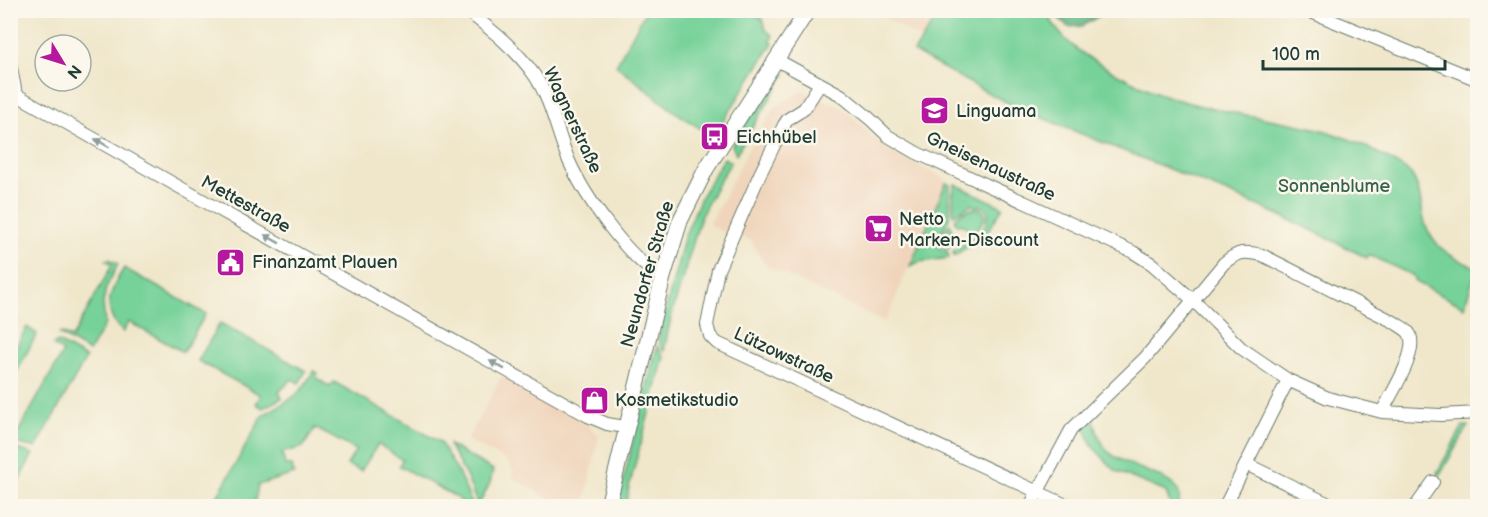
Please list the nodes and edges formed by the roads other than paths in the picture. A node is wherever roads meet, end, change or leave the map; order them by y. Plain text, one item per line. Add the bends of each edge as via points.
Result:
1 (466, 10) edge
2 (808, 10) edge
3 (1306, 10) edge
4 (777, 60) junction
5 (10, 63) edge
6 (1478, 80) edge
7 (820, 84) junction
8 (13, 92) edge
9 (663, 277) junction
10 (1193, 300) junction
11 (1288, 380) junction
12 (1382, 412) junction
13 (1478, 413) edge
14 (626, 427) junction
15 (1246, 464) junction
16 (1433, 482) dead end
17 (1036, 492) junction
18 (608, 507) edge
19 (1030, 507) edge
20 (1068, 507) edge
21 (1225, 507) edge
22 (1333, 507) edge
23 (1416, 507) edge

1 - 9 street, Wagnerstraße via 506,42 536,78 570,162 588,193 627,247
2 - 4 street, Neundorfer Straße
3 - 6 street
4 - 7 street, Gneisenaustraße
4 - 9 street, Neundorfer Straße via 687,204
5 - 8 street
7 - 10 street, Gneisenaustraße via 841,95 908,148 1133,252
7 - 17 street, Lützowstraße via 804,109 784,125 718,270 707,326 710,336 717,343
14 -> 8 street, Mettestraße via 588,416
9 - 14 street, Neundorfer Straße
10 - 11 street, Gneisenaustraße via 1241,348
10 - 12 street via 1224,263 1235,254 1246,252 1262,255 1394,322 1408,332 1412,342 1410,355
10 - 17 street via 1145,358 1071,430
11 - 12 street, Gneisenaustraße via 1328,398
11 - 15 street
12 - 13 street, Gneisenaustraße
14 - 18 street, Neundorfer Straße
15 - 21 street
15 - 22 street
16 - 23 street
17 - 19 street
17 - 20 street, Lützowstraße

